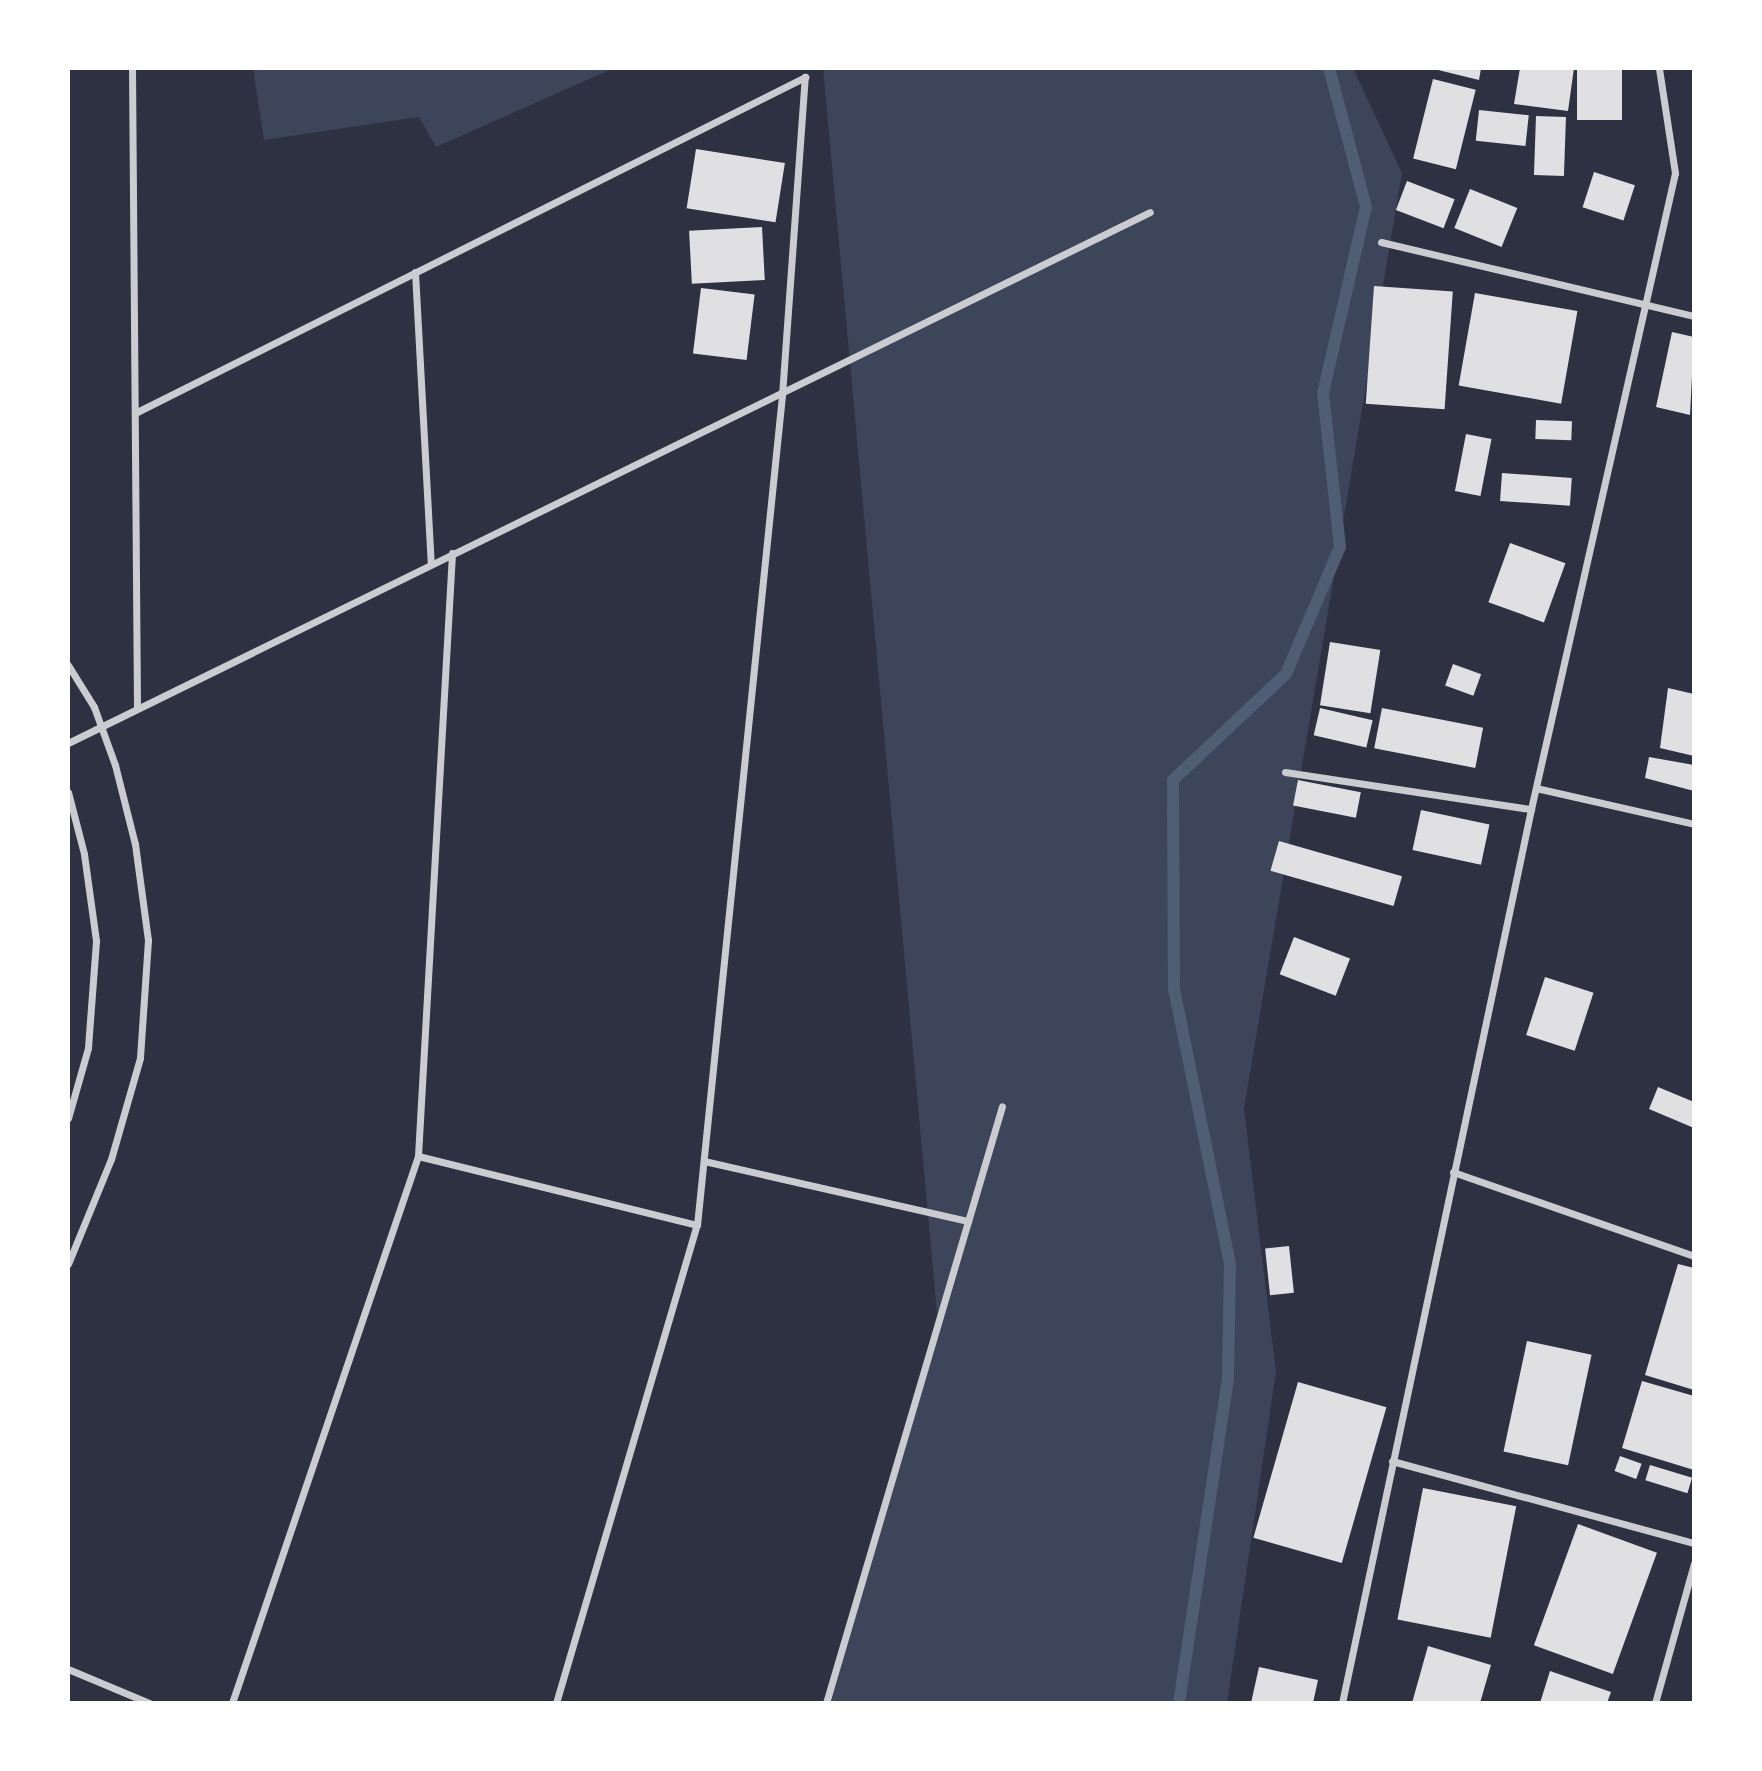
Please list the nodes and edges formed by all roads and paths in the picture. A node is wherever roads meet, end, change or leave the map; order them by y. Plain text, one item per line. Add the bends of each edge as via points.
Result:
1 (132, 68) edge
2 (1659, 68) edge
3 (1150, 212) dead end
4 (1381, 242) dead end
5 (415, 272) junction
6 (1645, 304) junction
7 (1694, 316) edge
8 (782, 395) junction
9 (135, 413) junction
10 (452, 553) junction
11 (431, 564) junction
12 (68, 665) edge
13 (137, 708) junction
14 (101, 726) junction
15 (68, 743) edge
16 (1285, 772) dead end
17 (1536, 788) junction
18 (68, 792) edge
19 (1531, 809) junction
20 (1694, 824) edge
21 (1002, 1106) dead end
22 (68, 1118) edge
23 (418, 1156) junction
24 (704, 1160) junction
25 (1453, 1172) junction
26 (968, 1221) junction
27 (697, 1225) junction
28 (1694, 1256) edge
29 (68, 1264) edge
30 (1392, 1461) junction
31 (1694, 1543) edge
32 (1694, 1563) edge
33 (68, 1669) edge
34 (149, 1703) edge
35 (232, 1703) edge
36 (556, 1703) edge
37 (826, 1703) edge
38 (1342, 1703) edge
39 (1654, 1703) edge

1 - 9 street
2 - 6 street via 1675,173
3 - 8 street
4 - 6 street
5 - 8 street via 805,77
5 - 9 street
5 - 11 street
6 - 7 street
6 - 17 street
8 - 10 street
8 - 24 street
9 - 13 street
10 - 11 street
10 - 23 street
11 - 13 street
12 - 14 street
13 - 14 street
14 - 15 street
14 - 29 street via 135,844 148,940 140,1058 111,1159
16 - 19 street
17 - 19 street
17 - 20 street
18 - 22 street via 96,941 88,1048
19 - 25 street
21 - 26 street
23 - 27 street
23 - 35 street
24 - 26 street
24 - 27 street
25 - 28 street
25 - 30 street
26 - 37 street
27 - 36 street
30 - 31 street
30 - 38 street
32 - 39 street
33 - 34 street

